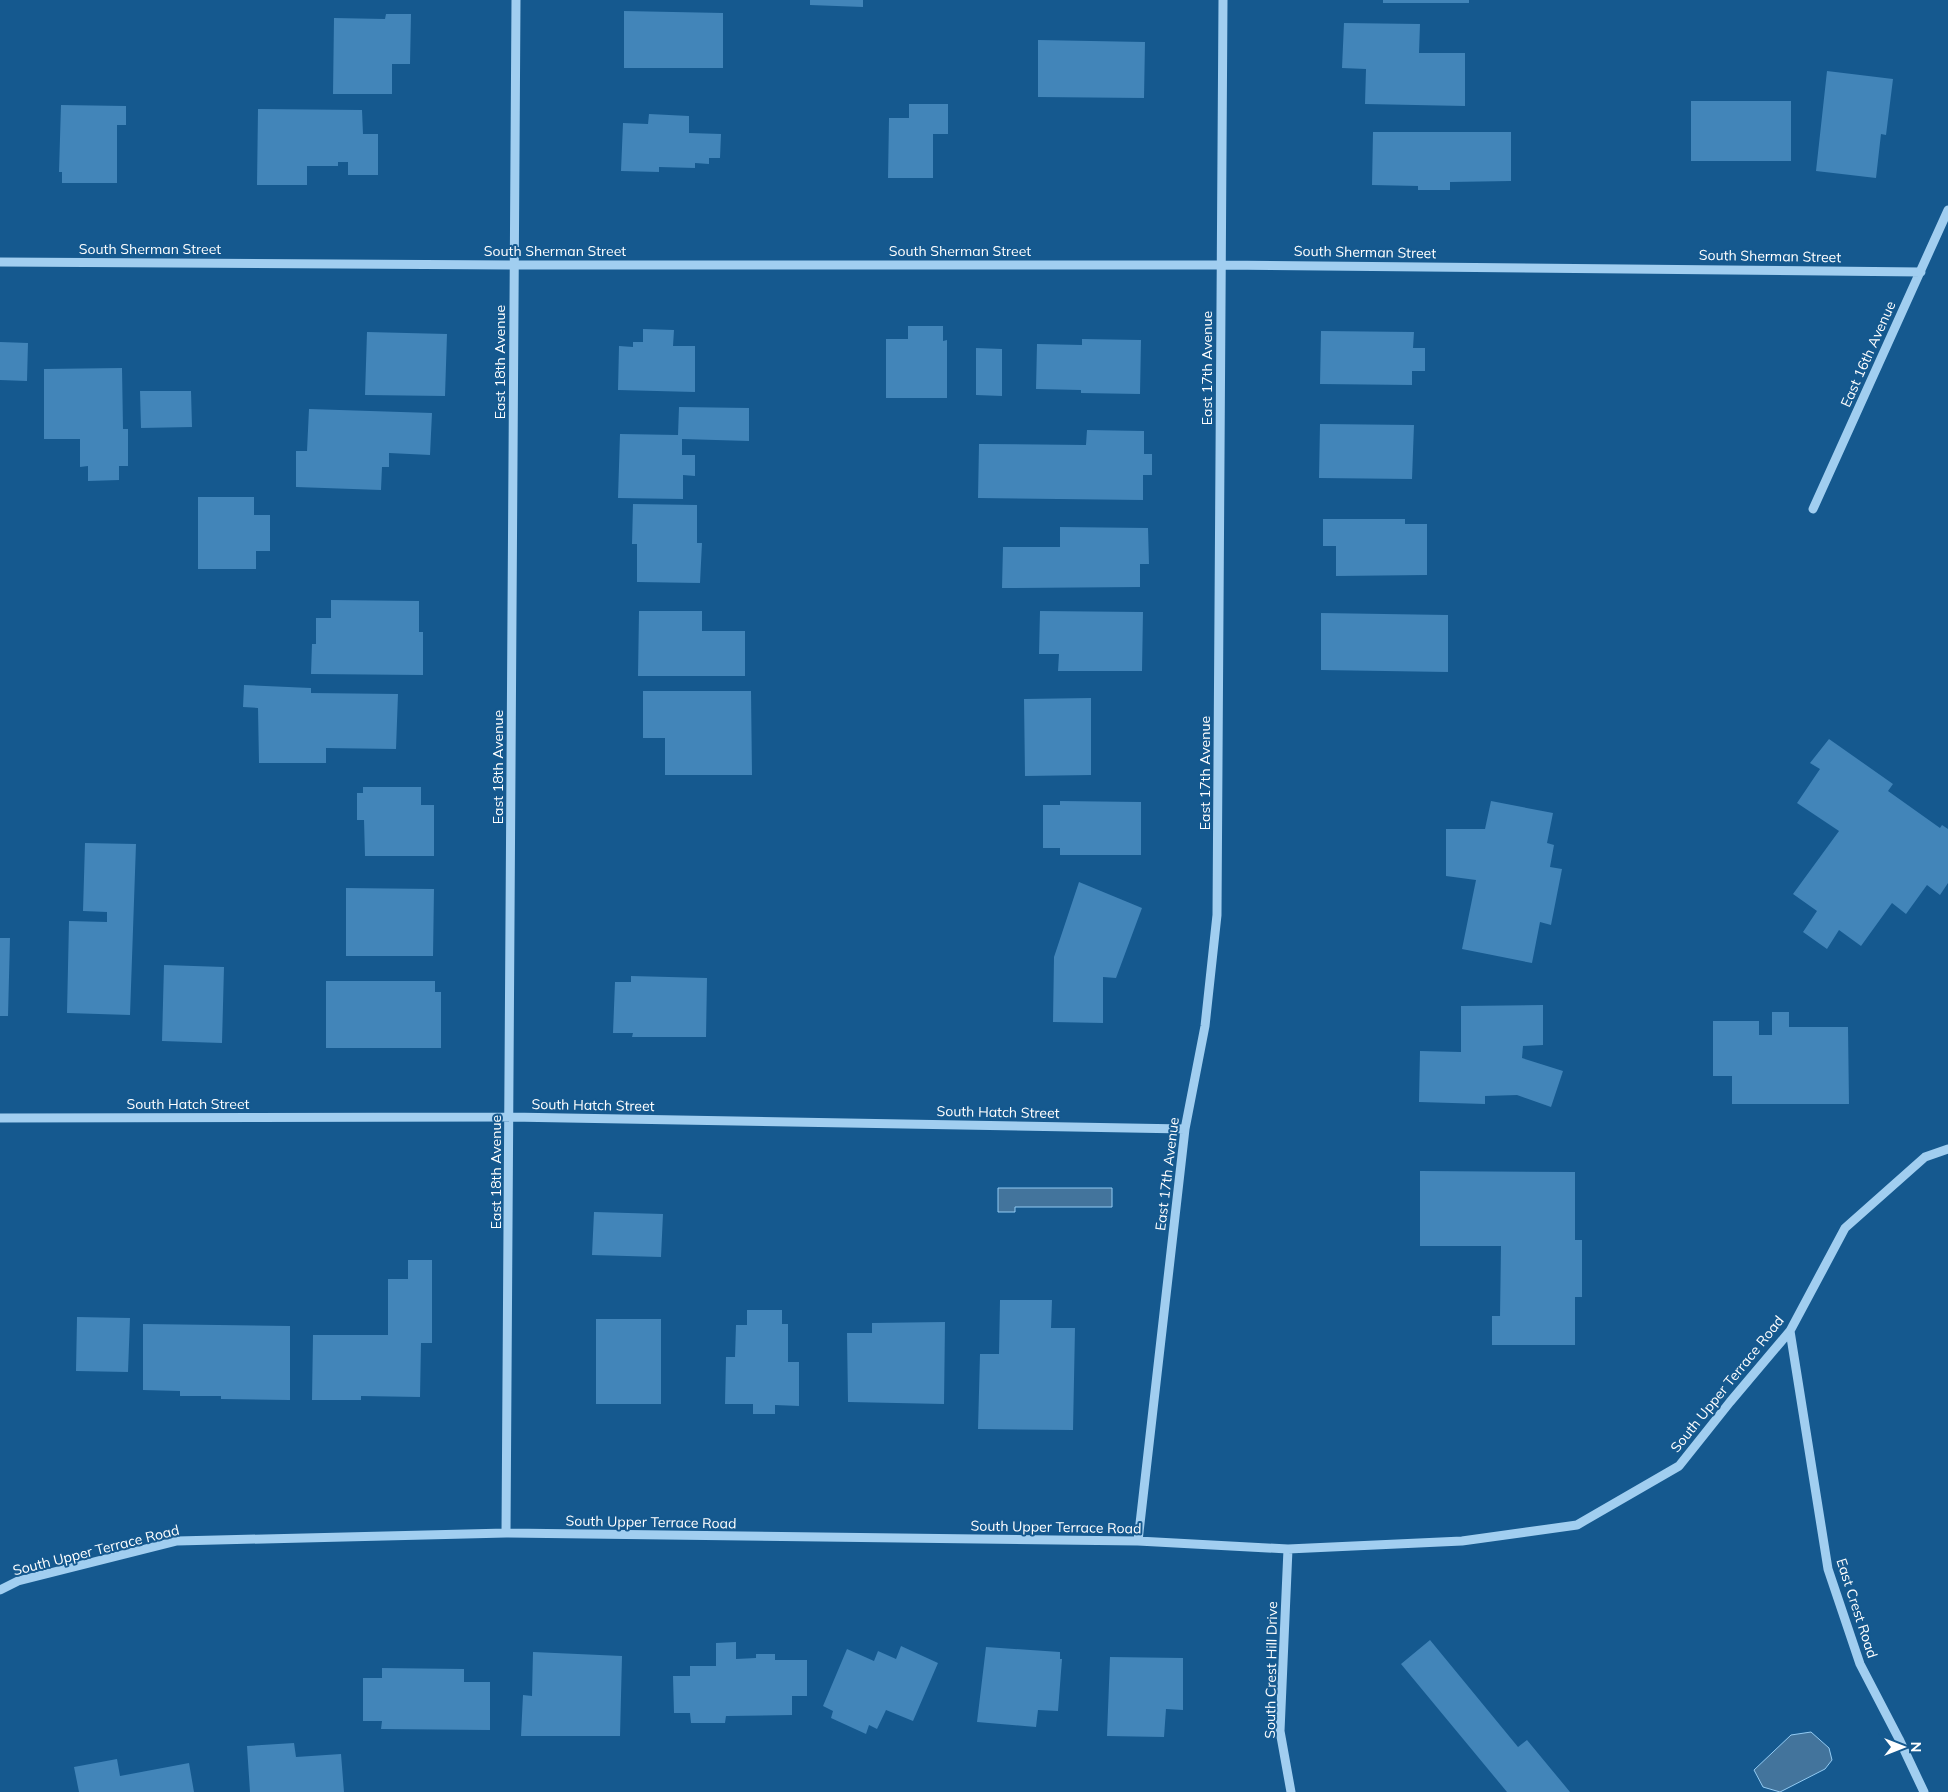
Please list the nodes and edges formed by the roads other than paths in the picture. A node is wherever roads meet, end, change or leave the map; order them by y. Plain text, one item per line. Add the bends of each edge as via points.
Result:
1 (516, 0) edge
2 (1224, 0) edge
3 (1948, 210) edge
4 (0, 262) edge
5 (514, 265) junction
6 (1222, 265) junction
7 (1920, 272) junction
8 (1813, 510) dead end
9 (510, 1117) junction
10 (0, 1118) edge
11 (1185, 1129) junction
12 (1948, 1149) edge
13 (1790, 1331) junction
14 (506, 1533) junction
15 (1138, 1541) junction
16 (1288, 1549) junction
17 (0, 1590) edge
18 (1291, 1792) edge
19 (1924, 1792) edge

1 - 5 street, East 18th Avenue
2 - 6 street, East 17th Avenue
3 - 7 street, East 16th Avenue
4 - 5 street, South Sherman Street
5 - 6 street, South Sherman Street
5 - 9 street, East 18th Avenue
6 - 7 street, South Sherman Street
6 - 11 street, East 17th Avenue via 1218,915 1205,1026
7 - 8 street, East 16th Avenue
9 - 10 street, South Hatch Street
9 - 11 street, South Hatch Street
9 - 14 street, East 18th Avenue
11 - 15 street, East 17th Avenue
12 - 13 street, South Upper Terrace Road via 1925,1157 1845,1228
13 - 16 street, South Upper Terrace Road via 1679,1466 1577,1525 1462,1541
13 - 19 street, East Crest Road via 1828,1569 1860,1664
14 - 15 street, South Upper Terrace Road
14 - 17 street, South Upper Terrace Road via 177,1541 18,1581
15 - 16 street, South Upper Terrace Road
16 - 18 street, South Crest Hill Drive via 1280,1731

